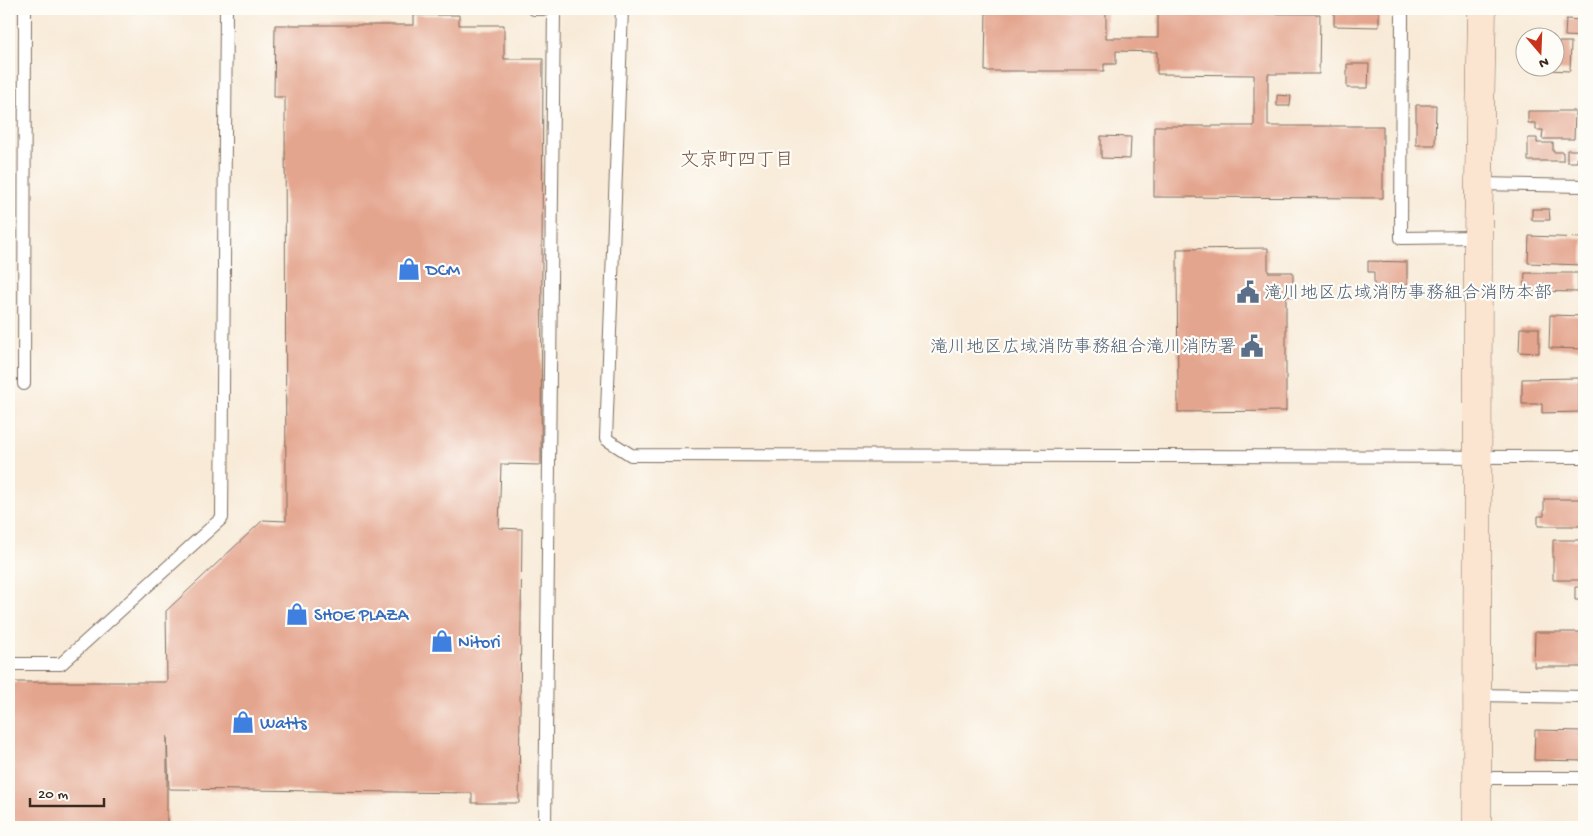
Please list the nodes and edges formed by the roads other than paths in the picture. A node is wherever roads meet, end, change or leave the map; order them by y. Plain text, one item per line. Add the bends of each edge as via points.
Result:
1 (26, 9) edge
2 (226, 9) edge
3 (534, 9) edge
4 (622, 9) edge
5 (1402, 9) edge
6 (1482, 9) edge
7 (1479, 184) junction
8 (1584, 186) edge
9 (1478, 238) junction
10 (24, 384) dead end
11 (1478, 456) junction
12 (1584, 457) edge
13 (9, 664) edge
14 (1477, 695) junction
15 (1584, 697) edge
16 (1477, 778) junction
17 (1584, 778) edge
18 (545, 827) edge
19 (1477, 827) edge

1 - 10 lane
2 - 13 lane via 222,518 61,664
3 - 18 lane via 554,9
4 - 11 lane via 606,439 630,454
5 - 9 lane via 1401,238
6 - 7 street
7 - 8 lane
7 - 9 street
9 - 11 street
11 - 12 lane
11 - 14 street
14 - 15 lane
14 - 16 street
16 - 17 lane
16 - 19 street

